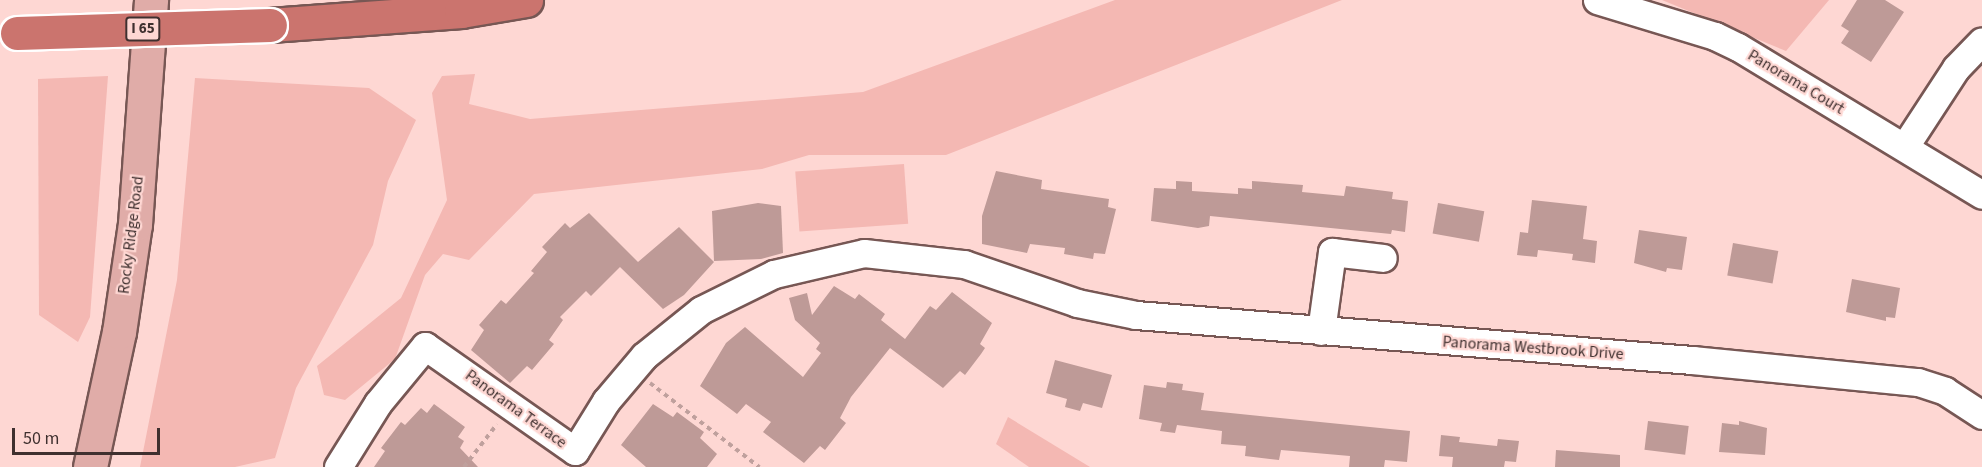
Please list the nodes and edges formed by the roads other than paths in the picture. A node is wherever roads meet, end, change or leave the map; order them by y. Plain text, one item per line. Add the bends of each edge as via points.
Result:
1 (151, 0) edge
2 (525, 0) edge
3 (1597, 0) edge
4 (8, 33) edge
5 (1982, 40) edge
6 (1905, 146) junction
7 (1982, 195) edge
8 (1383, 258) dead end
9 (1077, 303) joint
10 (1321, 331) junction
11 (1982, 415) edge
12 (90, 467) edge
13 (338, 467) edge

1 - 12 main road, Rocky Ridge Road via 135,224 119,332
2 - 4 highway, I 65, bridge via 461,12 270,26
3 - 6 street, Panorama Court via 1715,36
5 - 6 street via 1956,68
6 - 7 street, Panorama Court
8 - 10 street via 1332,252
9 - 10 street, Panorama Westbrook Drive via 1136,315
9 - 13 street, Panorama Terrace via 964,264 864,253 817,261 732,291 701,310 633,369 606,401 575,450 425,346 378,404
10 - 11 street, Panorama Westbrook Drive via 1918,382 1945,392

